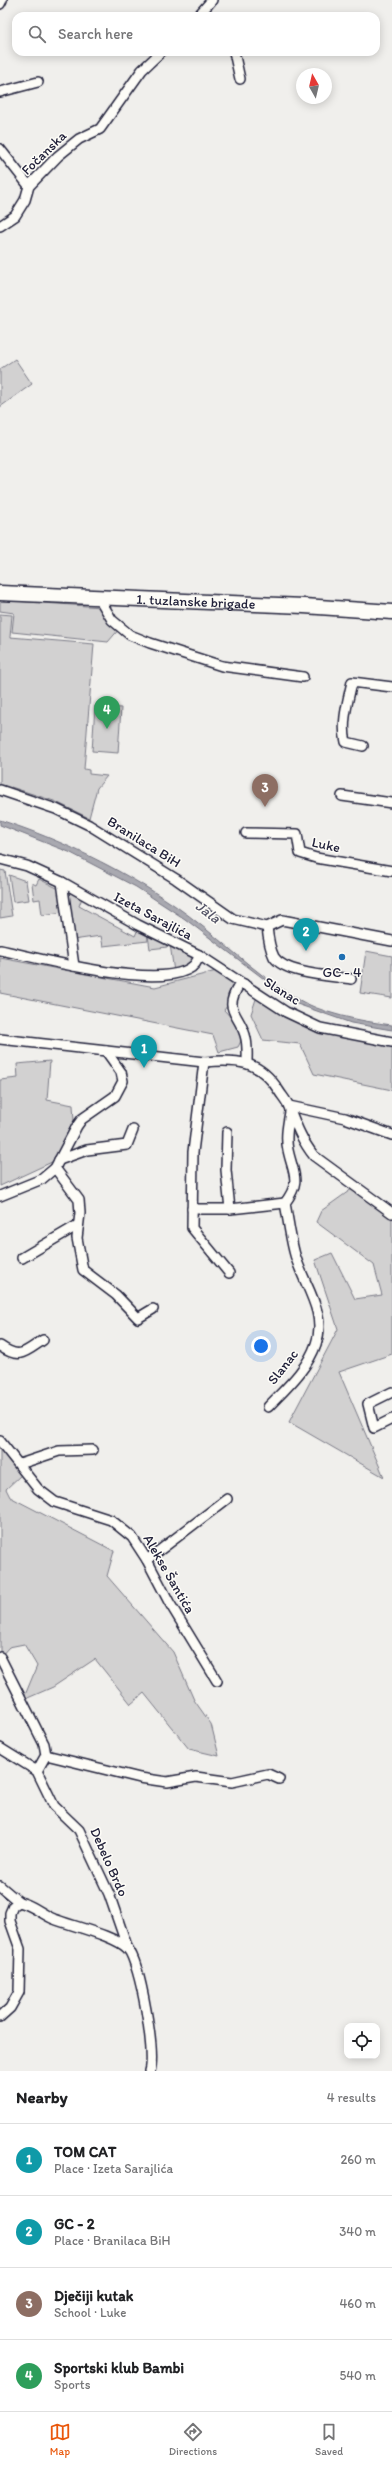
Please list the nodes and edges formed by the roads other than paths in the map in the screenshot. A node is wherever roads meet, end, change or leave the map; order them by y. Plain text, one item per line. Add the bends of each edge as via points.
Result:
1 (2, 0) edge
2 (212, 0) edge
3 (0, 4) edge
4 (204, 12) edge
5 (157, 56) edge
6 (235, 56) edge
7 (240, 79) dead end
8 (38, 82) dead end
9 (0, 92) edge
10 (0, 149) edge
11 (30, 186) junction
12 (0, 226) edge
13 (0, 593) edge
14 (99, 598) junction
15 (392, 612) edge
16 (303, 677) dead end
17 (392, 686) edge
18 (363, 746) dead end
19 (0, 790) edge
20 (342, 796) dead end
21 (392, 803) edge
22 (246, 833) dead end
23 (0, 859) edge
24 (392, 871) edge
25 (62, 882) junction
26 (267, 926) junction
27 (392, 941) edge
28 (0, 950) edge
29 (199, 955) junction
30 (74, 966) junction
31 (351, 979) dead end
32 (244, 984) junction
33 (0, 1039) edge
34 (392, 1042) edge
35 (106, 1051) junction
36 (204, 1062) junction
37 (247, 1063) junction
38 (290, 1109) junction
39 (133, 1130) dead end
40 (227, 1132) dead end
41 (392, 1135) edge
42 (57, 1164) junction
43 (0, 1196) edge
44 (285, 1203) junction
45 (192, 1209) junction
46 (230, 1209) junction
47 (392, 1213) edge
48 (78, 1225) junction
49 (22, 1258) dead end
50 (228, 1273) dead end
51 (153, 1309) dead end
52 (43, 1340) dead end
53 (0, 1346) edge
54 (392, 1392) edge
55 (268, 1407) dead end
56 (392, 1419) edge
57 (0, 1441) edge
58 (93, 1450) dead end
59 (20, 1464) junction
60 (227, 1500) dead end
61 (148, 1560) junction
62 (0, 1657) edge
63 (217, 1681) dead end
64 (0, 1748) edge
65 (46, 1755) junction
66 (37, 1771) junction
67 (280, 1779) dead end
68 (0, 1886) edge
69 (19, 1902) junction
70 (128, 1949) junction
71 (0, 2017) edge
72 (150, 2071) edge

1 - 3 street
2 - 4 street
5 - 11 street, Fočanska via 142,70 100,129 79,139 58,156
6 - 7 street
8 - 9 street
10 - 11 street
11 - 12 street, Fočanska via 15,216
13 - 14 main road, 1. tuzlanske brigade
14 - 15 main road, 1. tuzlanske brigade
14 - 16 street via 112,620 130,635 150,643 222,666
17 - 18 street via 352,682 345,713 344,735 346,742
19 - 26 street, Branilaca BiH via 56,809 89,825 176,879 233,919
20 - 21 street
22 - 24 street, Luke via 297,834 300,853
23 - 25 street, Izeta Sarajlića via 27,866
25 - 29 street, Izeta Sarajlića via 138,925
25 - 30 street
26 - 27 street, Branilaca BiH via 282,920
26 - 31 street via 269,945 275,958 284,966
28 - 30 street, Izeta Sarajlića
29 - 30 street, Izeta Sarajlića via 190,968 165,975 105,974
29 - 32 street
32 - 34 street, Slanac via 286,1012 320,1028
32 - 37 street, Slanac via 239,985 231,1004 232,1012 245,1033 248,1046
33 - 35 street
35 - 36 street
35 - 42 street via 120,1072 123,1081 120,1088 114,1096 82,1119
36 - 37 street via 228,1060
36 - 45 street via 192,1152
37 - 38 street via 264,1071 271,1078
38 - 41 street via 345,1118
38 - 44 street via 287,1140 296,1182
38 - 47 street via 304,1144 314,1156
39 - 42 street via 127,1145 87,1150
40 - 46 street via 226,1170
42 - 43 street via 42,1179
42 - 48 street via 79,1200
44 - 46 street
44 - 55 street, Slanac via 294,1252 315,1304 319,1325 316,1344 304,1368
45 - 46 street
45 - 50 street via 194,1233
48 - 49 street
48 - 51 street via 77,1238 83,1270 116,1295 138,1318
52 - 53 street via 22,1354 14,1355
54 - 56 street via 368,1404 374,1428
57 - 59 street, Alekse Šantića
58 - 59 street via 59,1451
59 - 61 street, Alekse Šantića via 38,1489 55,1502 95,1514 123,1528
60 - 61 street
61 - 63 street, Alekse Šantića via 169,1602
62 - 65 street via 32,1718 44,1744
64 - 66 street
65 - 66 street
65 - 67 street via 167,1782 196,1777 232,1782 268,1774
66 - 70 street, Debelo Brdo via 54,1806 79,1830 109,1894
68 - 69 street
69 - 70 street via 53,1919 110,1938
69 - 71 street via 13,1906 10,1921 20,1949 19,1992 10,2008
70 - 72 street, Debelo Brdo via 142,1989 152,2043

